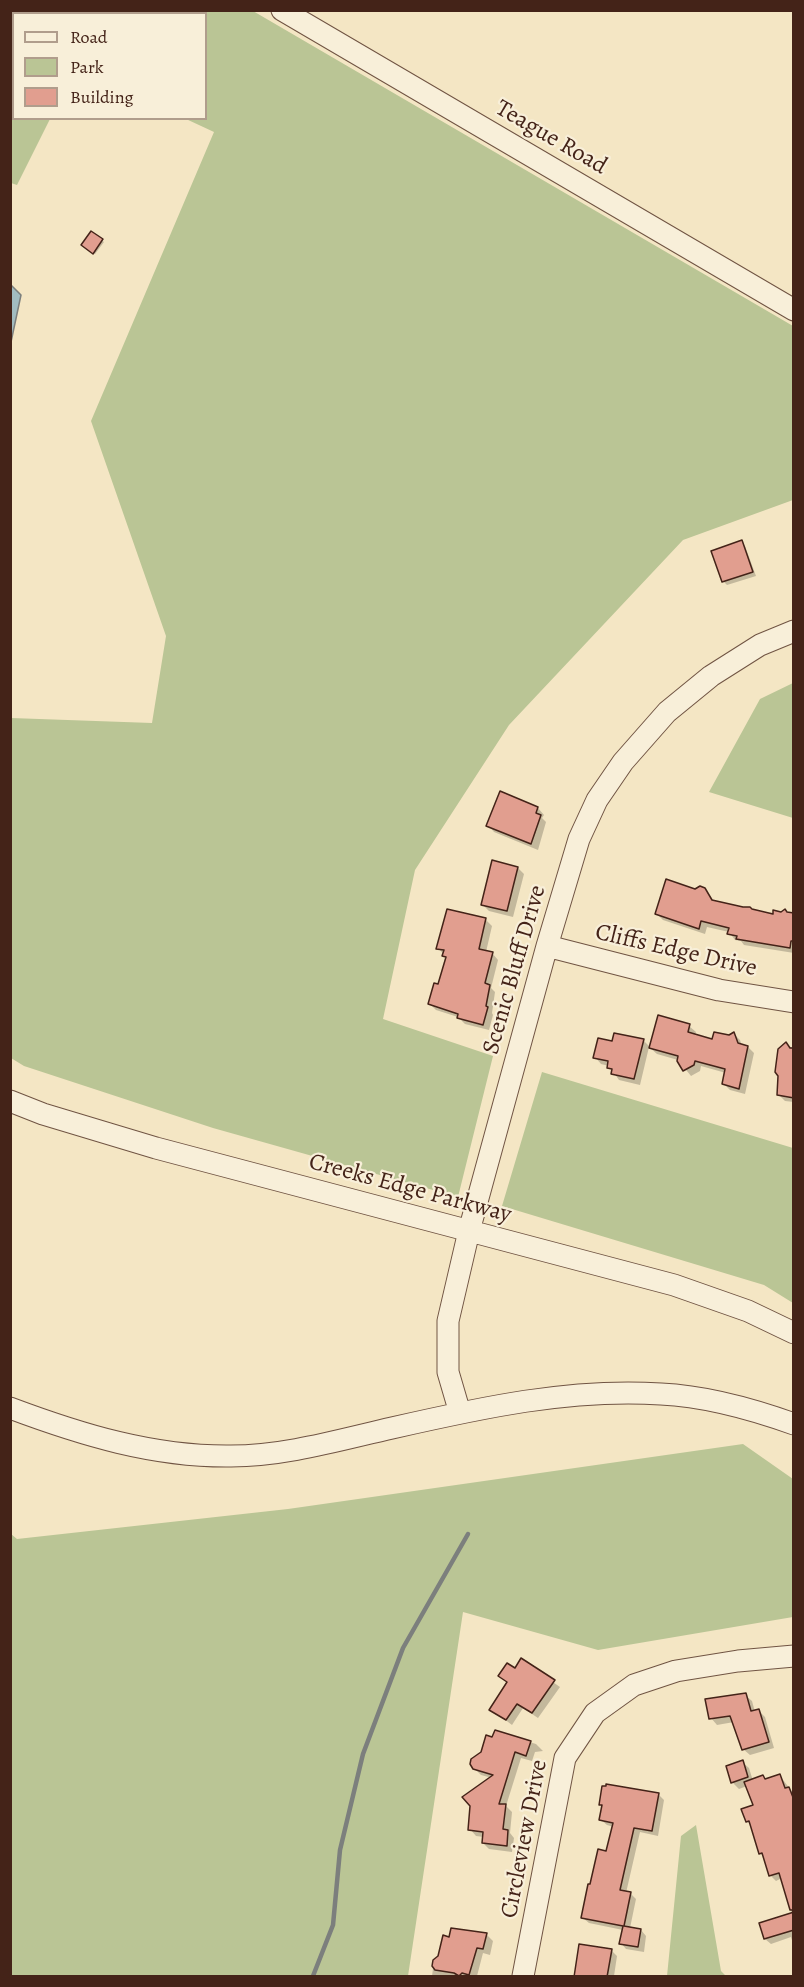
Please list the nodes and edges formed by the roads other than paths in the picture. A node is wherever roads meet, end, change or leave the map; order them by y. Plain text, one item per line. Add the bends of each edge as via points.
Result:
1 (282, 10) edge
2 (794, 310) edge
3 (794, 631) edge
4 (547, 946) junction
5 (794, 1002) edge
6 (10, 1101) edge
7 (470, 1231) junction
8 (794, 1333) edge
9 (10, 1408) edge
10 (460, 1413) junction
11 (794, 1424) edge
12 (794, 1656) edge
13 (523, 1977) edge

1 - 2 street, Teague Road
3 - 4 street, Scenic Bluff Drive via 760,645 711,676 667,712 623,762 597,800 579,839
4 - 5 street, Cliffs Edge Drive via 719,990
4 - 7 street, Scenic Bluff Drive
6 - 7 street, Creeks Edge Parkway via 156,1148
7 - 8 street, Creeks Edge Parkway via 674,1285 748,1311
7 - 10 street, Scenic Bluff Drive via 448,1321 448,1372
9 - 10 street via 119,1443 177,1454 232,1456 293,1450
10 - 11 street via 543,1398 662,1394 722,1404
12 - 13 street, Circleview Drive via 676,1671 634,1685 595,1713 565,1758

